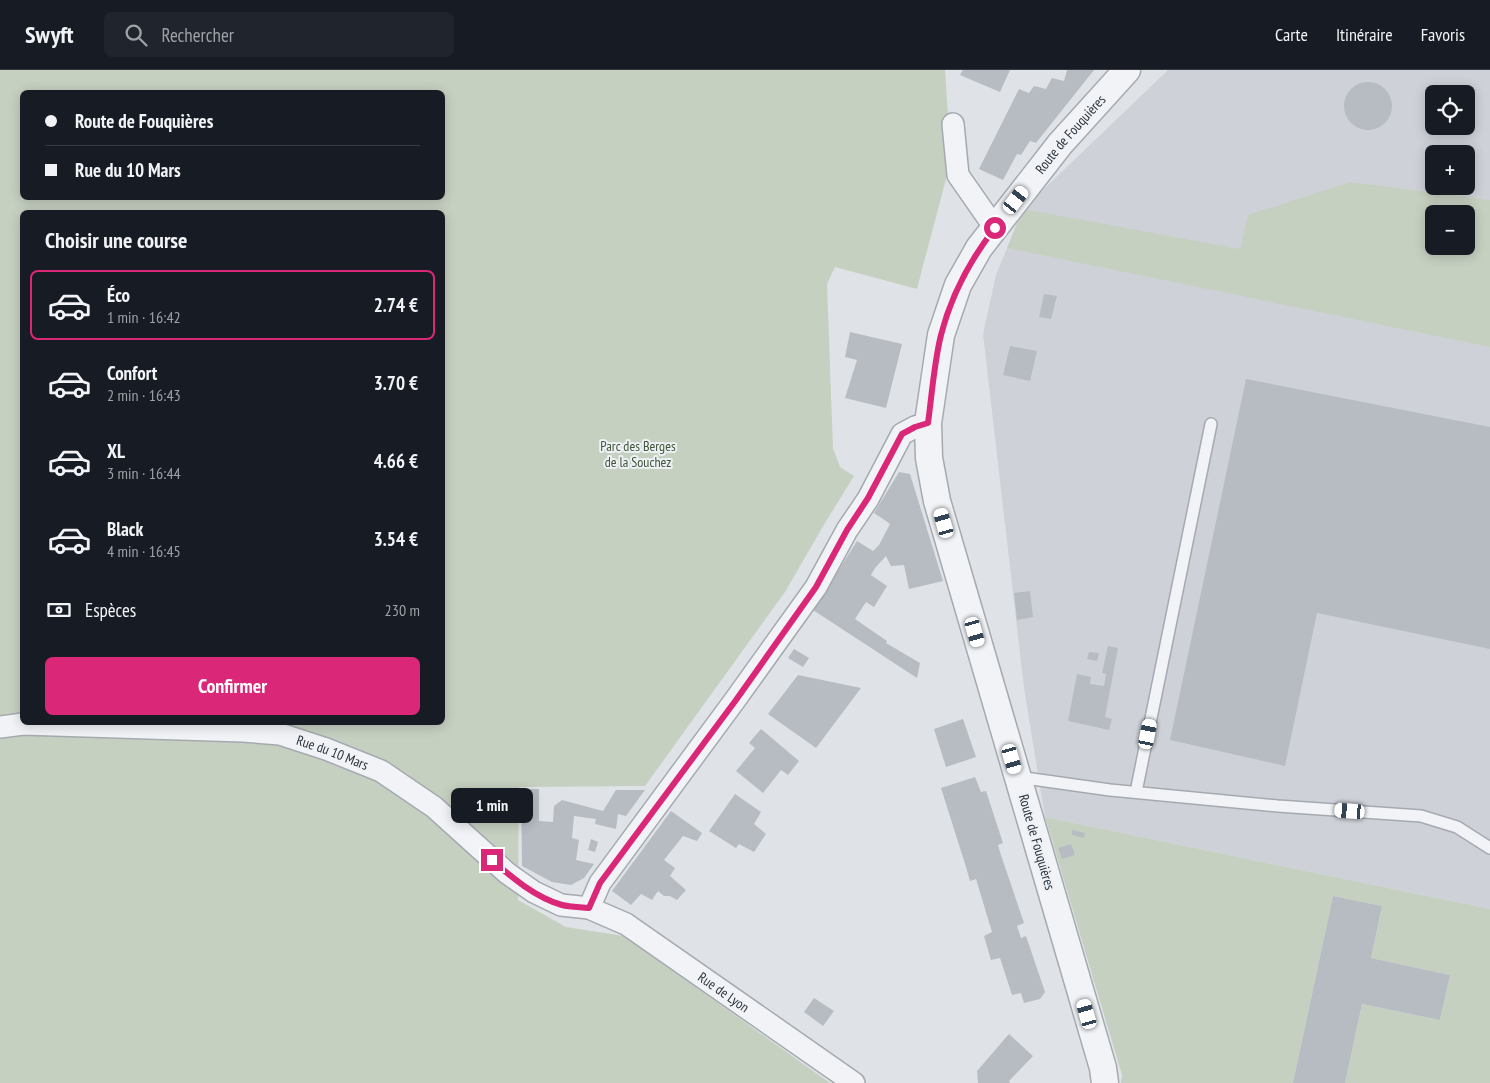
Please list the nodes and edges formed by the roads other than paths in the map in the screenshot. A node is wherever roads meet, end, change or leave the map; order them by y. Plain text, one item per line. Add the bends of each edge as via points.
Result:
1 (1127, 70) edge
2 (953, 124) dead end
3 (995, 228) junction
4 (928, 423) junction
5 (1211, 424) dead end
6 (0, 727) edge
7 (1018, 777) junction
8 (1136, 792) junction
9 (1490, 848) edge
10 (589, 908) junction
11 (854, 1083) edge
12 (1105, 1083) edge

1 - 3 street, Route de Fouquières via 1060,144
2 - 3 street via 958,175
3 - 4 street, Route de Fouquières via 979,248 955,293 941,335
4 - 7 street, Route de Fouquières via 928,458 938,501
4 - 10 street via 902,434 816,587 600,883
5 - 8 lane
6 - 10 street, Rue du 10 Mars via 32,725 280,734 381,771 434,807 507,873 534,892 561,905
7 - 8 lane
7 - 12 street, Route de Fouquières
8 - 9 lane via 1421,816 1458,827
10 - 11 street, Rue de Lyon via 626,924

